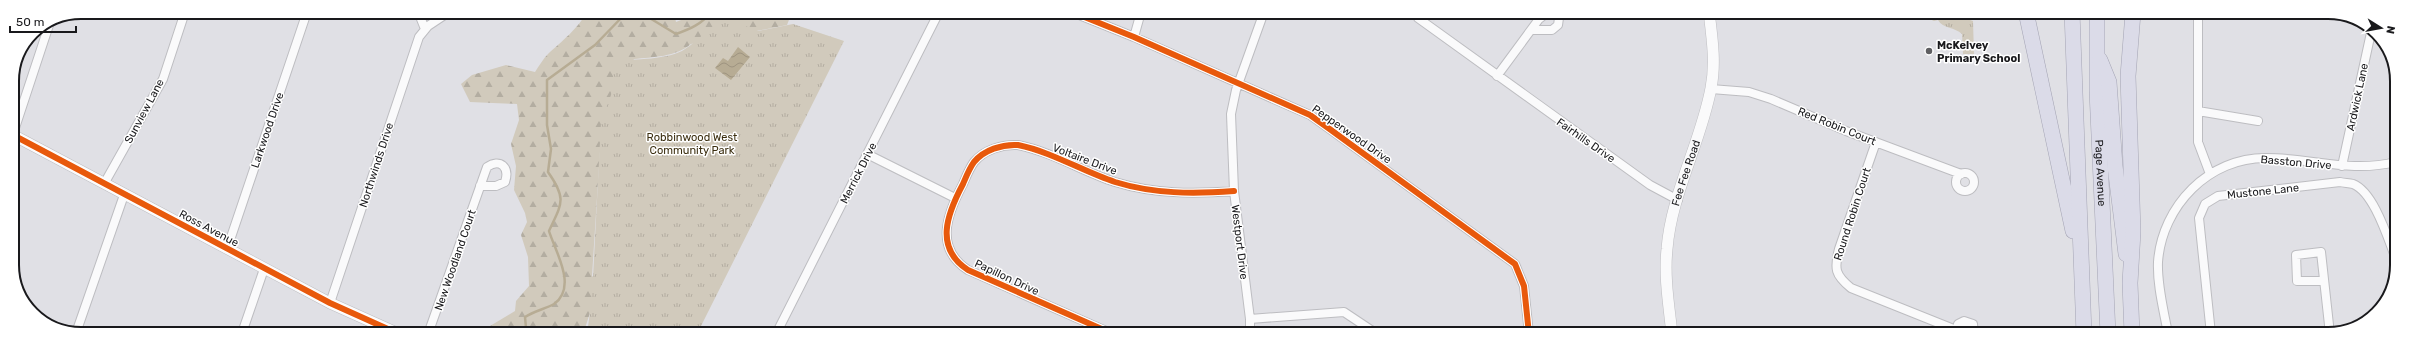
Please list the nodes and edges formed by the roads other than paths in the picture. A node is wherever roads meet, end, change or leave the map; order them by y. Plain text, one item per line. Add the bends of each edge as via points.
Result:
1 (183, 19) edge
2 (305, 19) edge
3 (421, 19) edge
4 (438, 19) edge
5 (936, 19) edge
6 (1089, 19) edge
7 (1138, 19) edge
8 (1262, 19) edge
9 (1419, 19) edge
10 (1540, 19) edge
11 (1559, 19) edge
12 (1710, 19) edge
13 (2028, 19) edge
14 (2072, 19) edge
15 (2097, 19) edge
16 (2132, 19) edge
17 (2198, 19) edge
18 (48, 28) edge
19 (425, 28) junction
20 (1532, 30) junction
21 (1134, 37) junction
22 (2368, 48) edge
23 (2097, 52) junction
24 (1497, 76) junction
25 (1239, 84) junction
26 (1711, 89) junction
27 (2198, 111) junction
28 (19, 117) edge
29 (2258, 121) dead end
30 (19, 138) edge
31 (1876, 142) junction
32 (867, 154) junction
33 (2390, 163) edge
34 (2342, 166) junction
35 (1961, 174) dead end
36 (2210, 174) junction
37 (104, 184) junction
38 (480, 186) dead end
39 (1234, 191) junction
40 (124, 194) junction
41 (955, 198) junction
42 (1678, 200) junction
43 (2390, 245) edge
44 (227, 249) junction
45 (2081, 265) junction
46 (264, 269) junction
47 (2324, 281) junction
48 (2130, 283) junction
49 (330, 303) junction
50 (1250, 319) junction
51 (78, 327) edge
52 (244, 327) edge
53 (383, 327) edge
54 (430, 327) edge
55 (780, 327) edge
56 (1095, 327) edge
57 (1250, 327) edge
58 (1366, 327) edge
59 (1528, 327) edge
60 (1671, 327) edge
61 (1944, 327) edge
62 (1958, 327) edge
63 (1973, 327) edge
64 (2084, 327) edge
65 (2108, 327) edge
66 (2132, 327) edge
67 (2167, 327) edge
68 (2210, 327) edge
69 (2329, 327) edge

1 - 37 street, Sunview Lane via 163,79
2 - 44 street, Larkwood Drive
3 - 19 street
4 - 19 street, Northwinds Drive
5 - 32 street, Merrick Drive
6 - 21 street, Pepperwood Drive
7 - 21 street
8 - 25 street, Westport Drive
9 - 24 street, Fairhills Drive
10 - 20 street
11 - 20 street via 1558,25 1552,30
12 - 26 street, Fee Fee Road via 1713,60
13 - 45 highway
14 - 45 highway, Page Avenue
15 - 23 highway, Page Avenue
16 - 48 highway via 2128,44 2133,232
17 - 27 street
18 - 28 street
19 - 49 street, Northwinds Drive via 414,50
20 - 24 street
21 - 25 street, Pepperwood Drive
22 - 34 street, Ardwick Lane
23 - 48 highway via 2109,82 2122,234
23 - 65 highway, Page Avenue
24 - 42 street, Fairhills Drive via 1650,185
25 - 39 street, Westport Drive via 1231,114
25 - 59 street, Pepperwood Drive via 1310,116 1515,264 1524,286
26 - 31 street, Red Robin Court via 1749,92 1771,99
26 - 42 street, Fee Fee Road
27 - 29 street
27 - 36 street via 2198,142
30 - 37 street, Ross Avenue
31 - 35 street, Red Robin Court
31 - 61 street, Round Robin Court via 1835,266 1840,279 1851,288
32 - 41 street
32 - 55 street, Merrick Drive
33 - 34 street, Basston Drive via 2363,167
34 - 36 street, Basston Drive via 2255,158 2231,164
36 - 67 street, Basston Drive via 2185,195 2163,234 2158,263
37 - 40 street, Ross Avenue
38 - 54 street, New Woodland Court
39 - 41 street, Voltaire Drive via 1203,194 1159,192 1115,182 1026,147 1007,144 987,152 974,162
39 - 50 street, Westport Drive
40 - 44 street, Ross Avenue
40 - 51 street
41 - 56 street, Papillon Drive via 946,227 952,257 960,265
42 - 60 street, Fee Fee Road via 1667,248 1666,274
43 - 68 street, Mustone Lane via 2373,204 2363,191 2353,184 2340,182 2218,196 2205,204 2199,218
44 - 46 street, Ross Avenue
45 - 64 highway, Page Avenue
46 - 49 street, Ross Avenue
46 - 52 street
47 - 47 street via 2321,252 2296,255 2297,281
47 - 69 street
48 - 66 highway
49 - 53 street, Ross Avenue
50 - 57 street, Westport Drive
50 - 58 street via 1344,312
62 - 63 street, Round Robin Court via 1961,322 1968,321

